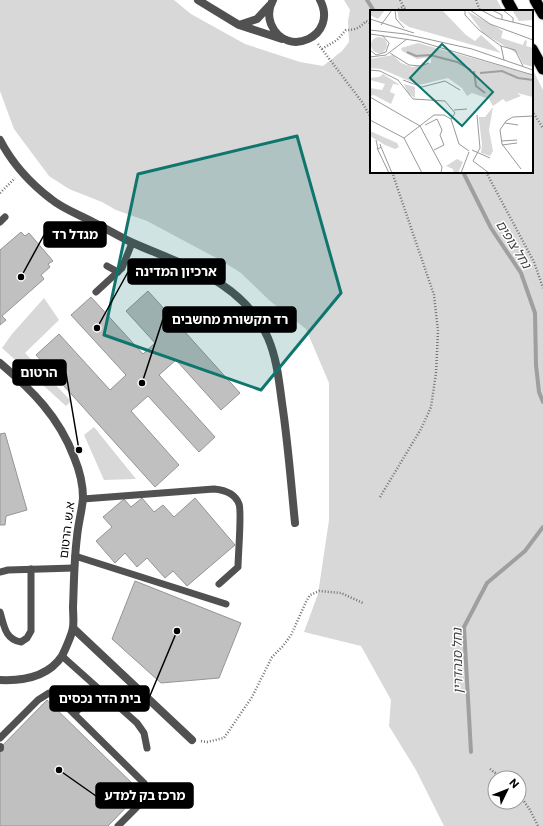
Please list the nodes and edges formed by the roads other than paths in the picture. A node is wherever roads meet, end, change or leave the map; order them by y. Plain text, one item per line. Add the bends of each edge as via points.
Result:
1 (198, 0) edge
2 (320, 0) edge
3 (507, 0) edge
4 (535, 0) edge
5 (272, 2) edge
6 (512, 10) edge
7 (543, 14) edge
8 (239, 25) junction
9 (287, 40) junction
10 (533, 51) edge
11 (543, 69) edge
12 (0, 140) edge
13 (132, 242) junction
14 (107, 266) dead end
15 (118, 272) junction
16 (96, 292) dead end
17 (0, 363) edge
18 (83, 499) junction
19 (295, 523) dead end
20 (75, 556) junction
21 (74, 568) junction
22 (31, 569) junction
23 (0, 572) edge
24 (219, 584) dead end
25 (226, 604) dead end
26 (0, 612) edge
27 (73, 628) junction
28 (62, 656) junction
29 (0, 680) edge
30 (98, 689) junction
31 (74, 714) junction
32 (0, 738) edge
33 (192, 740) road end
34 (147, 748) dead end
35 (118, 826) edge

1 - 8 street
2 - 9 street via 324,14 319,31 304,41
3 - 6 highway
4 - 7 highway
5 - 8 street via 257,18
5 - 9 street via 269,12 273,29
8 - 9 street
10 - 11 highway
12 - 13 street via 21,172 52,200
13 - 15 lane
13 - 19 street via 211,277 242,301 268,337 275,358 285,421
14 - 15 lane
15 - 16 lane
17 - 18 street, א.ש. הרטום via 35,396 53,416 65,435 75,458
18 - 20 street, א.ש. הרטום
18 - 24 lane via 226,490 240,505 238,567
20 - 21 street, א.ש. הרטום
20 - 25 lane
21 - 22 lane
21 - 27 street, א.ש. הרטום
22 - 23 lane
22 - 26 lane via 31,631 27,638 21,642 9,638
27 - 28 street, א.ש. הרטום
27 - 33 street
28 - 29 street, א.ש. הרטום via 51,668 25,680
28 - 30 lane
30 - 31 lane
30 - 34 lane via 137,723 144,733
31 - 32 lane via 49,693 38,700
31 - 35 lane via 144,783 147,794

